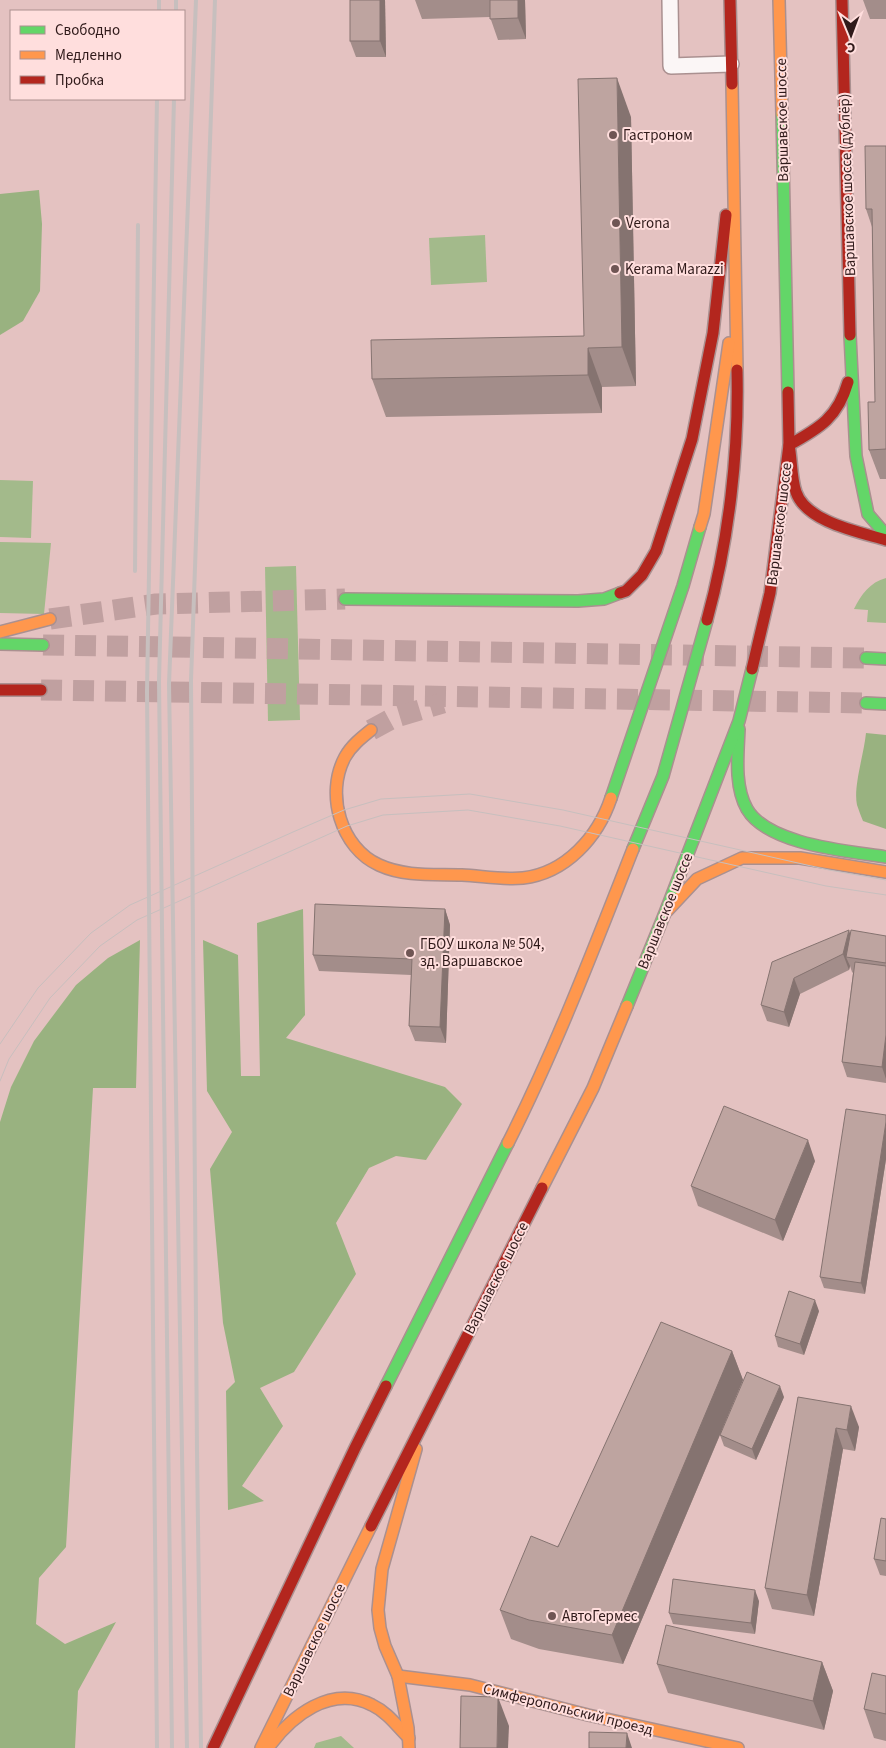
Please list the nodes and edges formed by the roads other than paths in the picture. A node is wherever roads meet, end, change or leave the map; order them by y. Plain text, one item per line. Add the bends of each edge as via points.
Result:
1 (670, 0) edge
2 (730, 0) edge
3 (779, 0) edge
4 (842, 0) edge
5 (731, 64) junction
6 (733, 152) junction
7 (736, 298) junction
8 (851, 369) junction
9 (789, 445) junction
10 (886, 535) edge
11 (886, 540) edge
12 (345, 599) tunnel mouth
13 (50, 619) tunnel mouth
14 (0, 632) edge
15 (0, 644) edge
16 (43, 644) tunnel mouth
17 (866, 658) tunnel mouth
18 (886, 659) edge
19 (0, 690) edge
20 (26, 690) junction
21 (41, 690) tunnel mouth
22 (0, 697) edge
23 (866, 703) tunnel mouth
24 (886, 704) edge
25 (739, 721) junction
26 (371, 730) tunnel mouth
27 (886, 857) edge
28 (886, 872) edge
29 (665, 913) junction
30 (425, 1417) junction
31 (398, 1676) junction
32 (409, 1743) edge
33 (213, 1748) edge
34 (261, 1748) edge
35 (268, 1748) edge
36 (738, 1748) edge

1 - 5 street via 671,66
2 - 5 main road
3 - 9 main road, Варшавское шоссе
4 - 8 main road, Варшавское шоссе (дублёр)
5 - 6 main road
6 - 7 main road
6 - 12 main road via 712,333 692,439 656,551 642,575 626,591 604,599
7 - 26 main road via 704,514 683,586 608,805 582,848 568,862 530,877 400,872 375,863 346,834 338,810 336,780 344,758
7 - 33 main road via 738,408 731,496 714,594 663,776 572,1004 527,1105 355,1448
8 - 9 main road, Варшавское шоссе (дублёр) via 844,399 832,416
8 - 10 main road, Варшавское шоссе (дублёр) via 856,456 868,514
9 - 11 main road via 796,494 808,509 826,521
9 - 25 main road, Варшавское шоссе via 770,593
13 - 14 main road
15 - 16 main road
17 - 18 main road
19 - 20 main road
20 - 21 main road
20 - 22 main road
23 - 24 main road
25 - 27 main road via 737,765 743,797 748,810 759,822 784,837
25 - 29 main road, Варшавское шоссе
28 - 29 main road via 800,858 742,858 697,879
29 - 30 main road, Варшавское шоссе via 593,1088
30 - 31 main road via 382,1569 378,1610 380,1628
30 - 34 main road, Варшавское шоссе
31 - 32 main road
31 - 36 main road, Симферопольский проезд via 470,1685
32 - 35 main road via 385,1713 354,1698 331,1698 308,1708 284,1727

